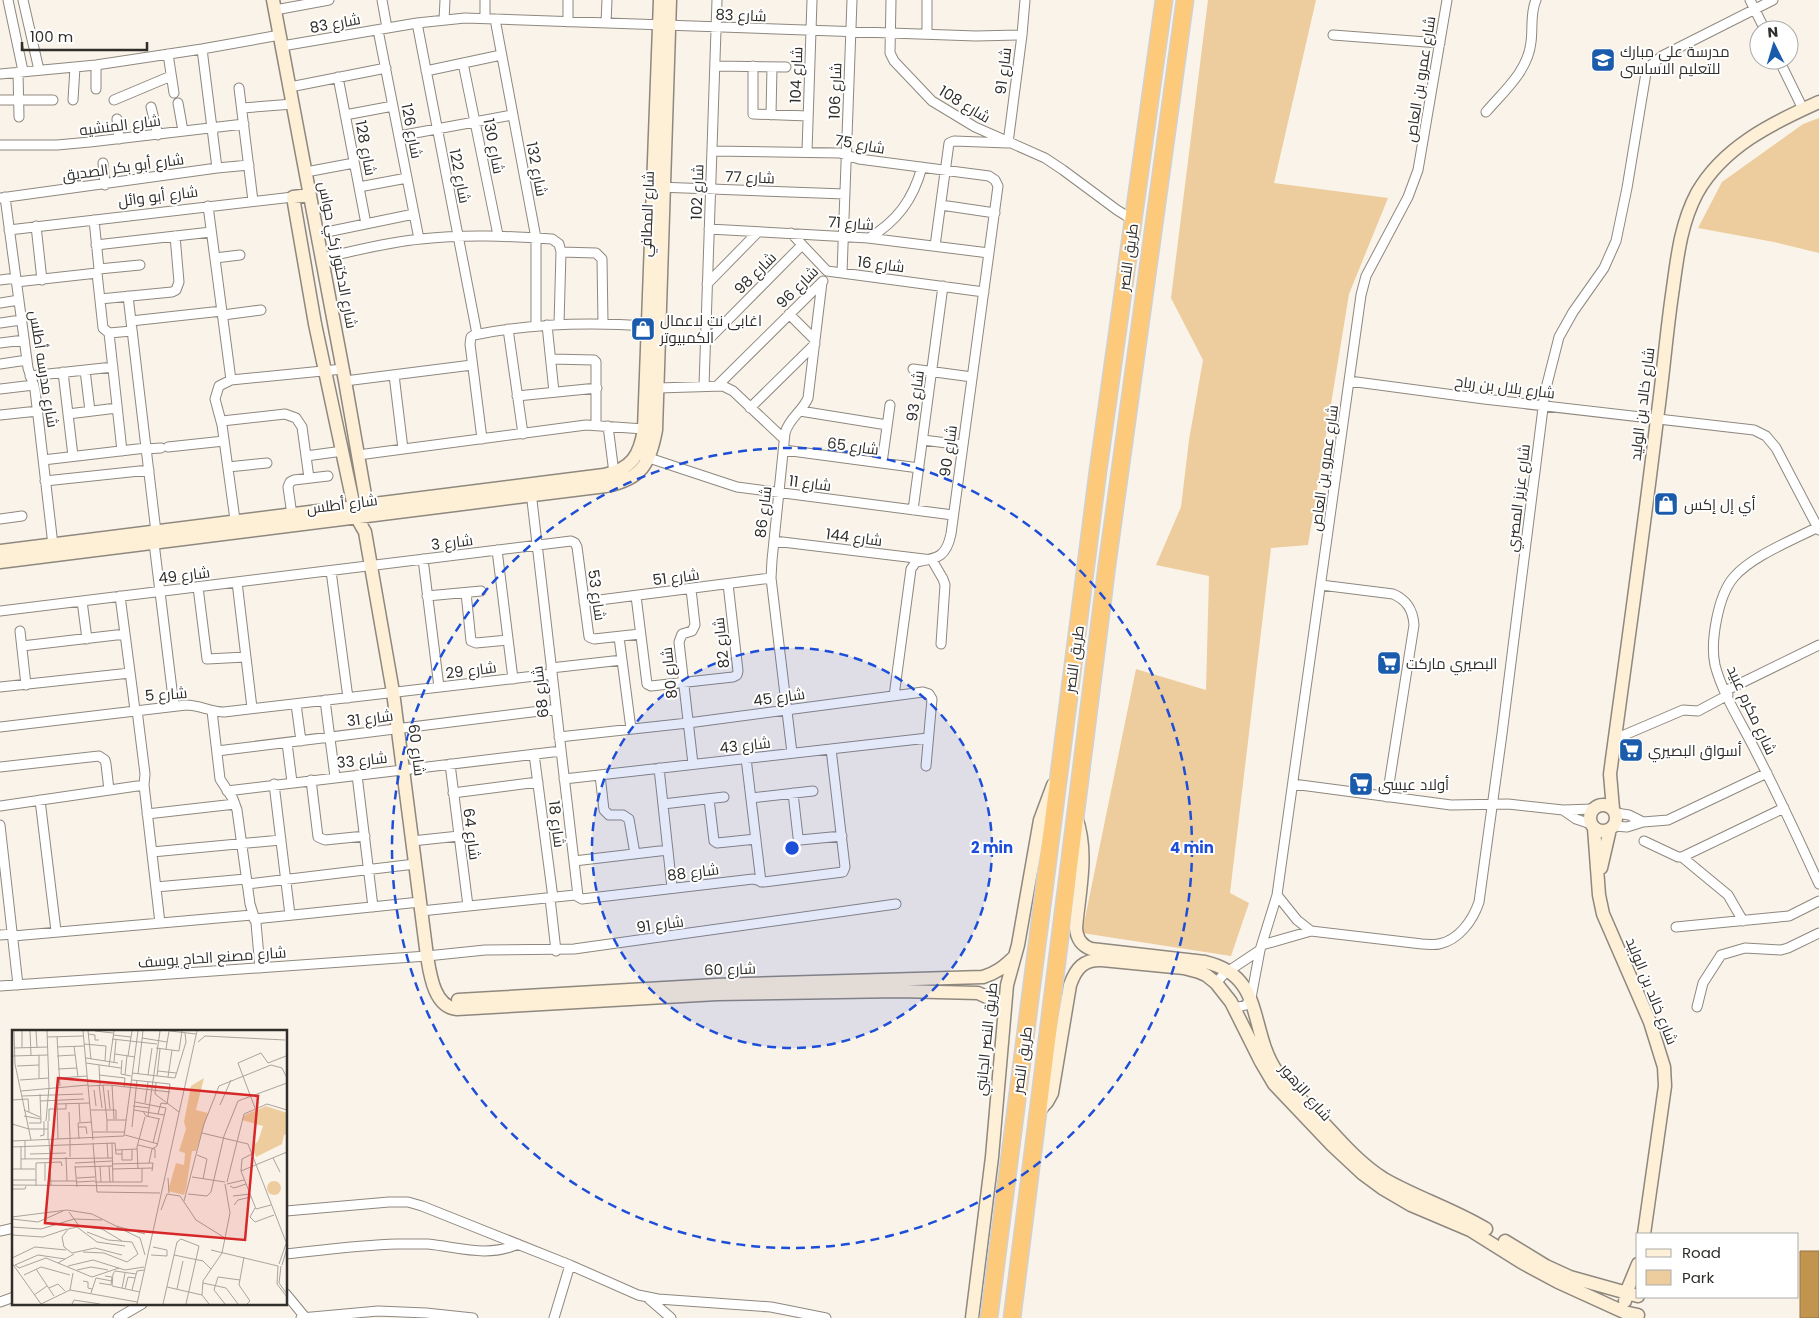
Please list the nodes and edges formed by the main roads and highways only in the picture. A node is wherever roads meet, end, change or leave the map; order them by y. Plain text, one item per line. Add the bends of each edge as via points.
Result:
1 (1164, 0) edge
2 (1185, 0) edge
3 (1102, 448) junction
4 (1123, 451) junction
5 (1098, 471) junction
6 (1120, 475) junction
7 (988, 1318) edge
8 (1012, 1318) edge

1 - 3 highway, طريق النصر
2 - 4 highway, طريق النصر
3 - 4 highway via 1112,455
3 - 5 highway, طريق النصر
4 - 6 highway, طريق النصر
5 - 6 highway via 1110,468
5 - 7 highway, طريق النصر via 990,1245
6 - 8 highway, طريق النصر

